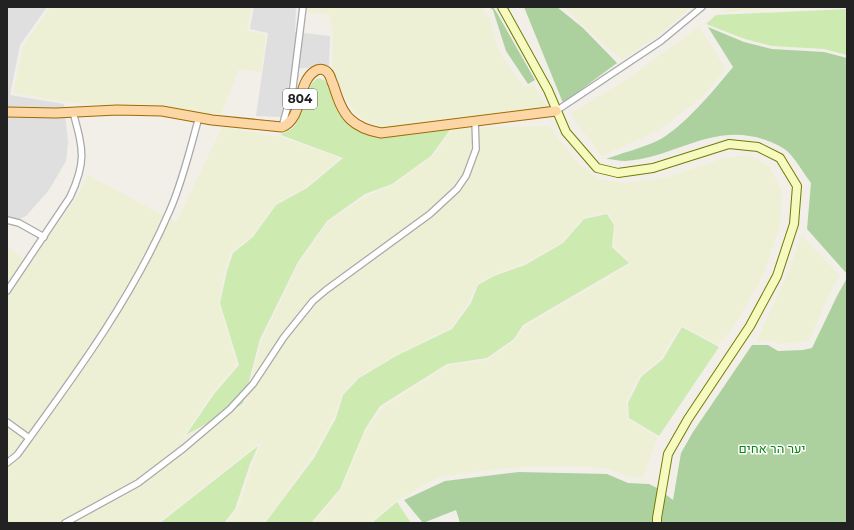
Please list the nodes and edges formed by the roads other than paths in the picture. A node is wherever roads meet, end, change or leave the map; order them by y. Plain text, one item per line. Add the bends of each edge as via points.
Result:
1 (304, 7) edge
2 (502, 7) edge
3 (702, 7) edge
4 (556, 111) junction
5 (7, 112) edge
6 (73, 112) junction
7 (199, 118) junction
8 (475, 120) junction
9 (282, 126) junction
10 (7, 220) edge
11 (44, 237) junction
12 (7, 291) edge
13 (7, 422) edge
14 (29, 438) junction
15 (7, 463) edge
16 (65, 523) edge
17 (657, 523) edge

1 - 9 street via 293,87
2 - 4 main road via 548,90
3 - 4 street via 662,41
4 - 8 main road, 804
4 - 17 main road via 566,132 597,168 618,173 653,168 729,144 758,147 780,158 797,186 794,224 776,276 750,326 668,454
5 - 6 main road, 804
6 - 7 main road, 804 via 162,111
6 - 11 street via 82,144 82,165 70,197
7 - 9 main road, 804
7 - 14 street via 182,179 149,253 116,311
8 - 9 main road, 804 via 392,132 373,131 350,120 342,108 330,75 322,69 313,72 306,80 294,115
8 - 16 street via 476,149 466,176 457,189 430,214 313,302 284,337 253,384 230,409 138,483
10 - 11 street via 24,225
11 - 12 street
13 - 14 street
14 - 15 street via 17,455

